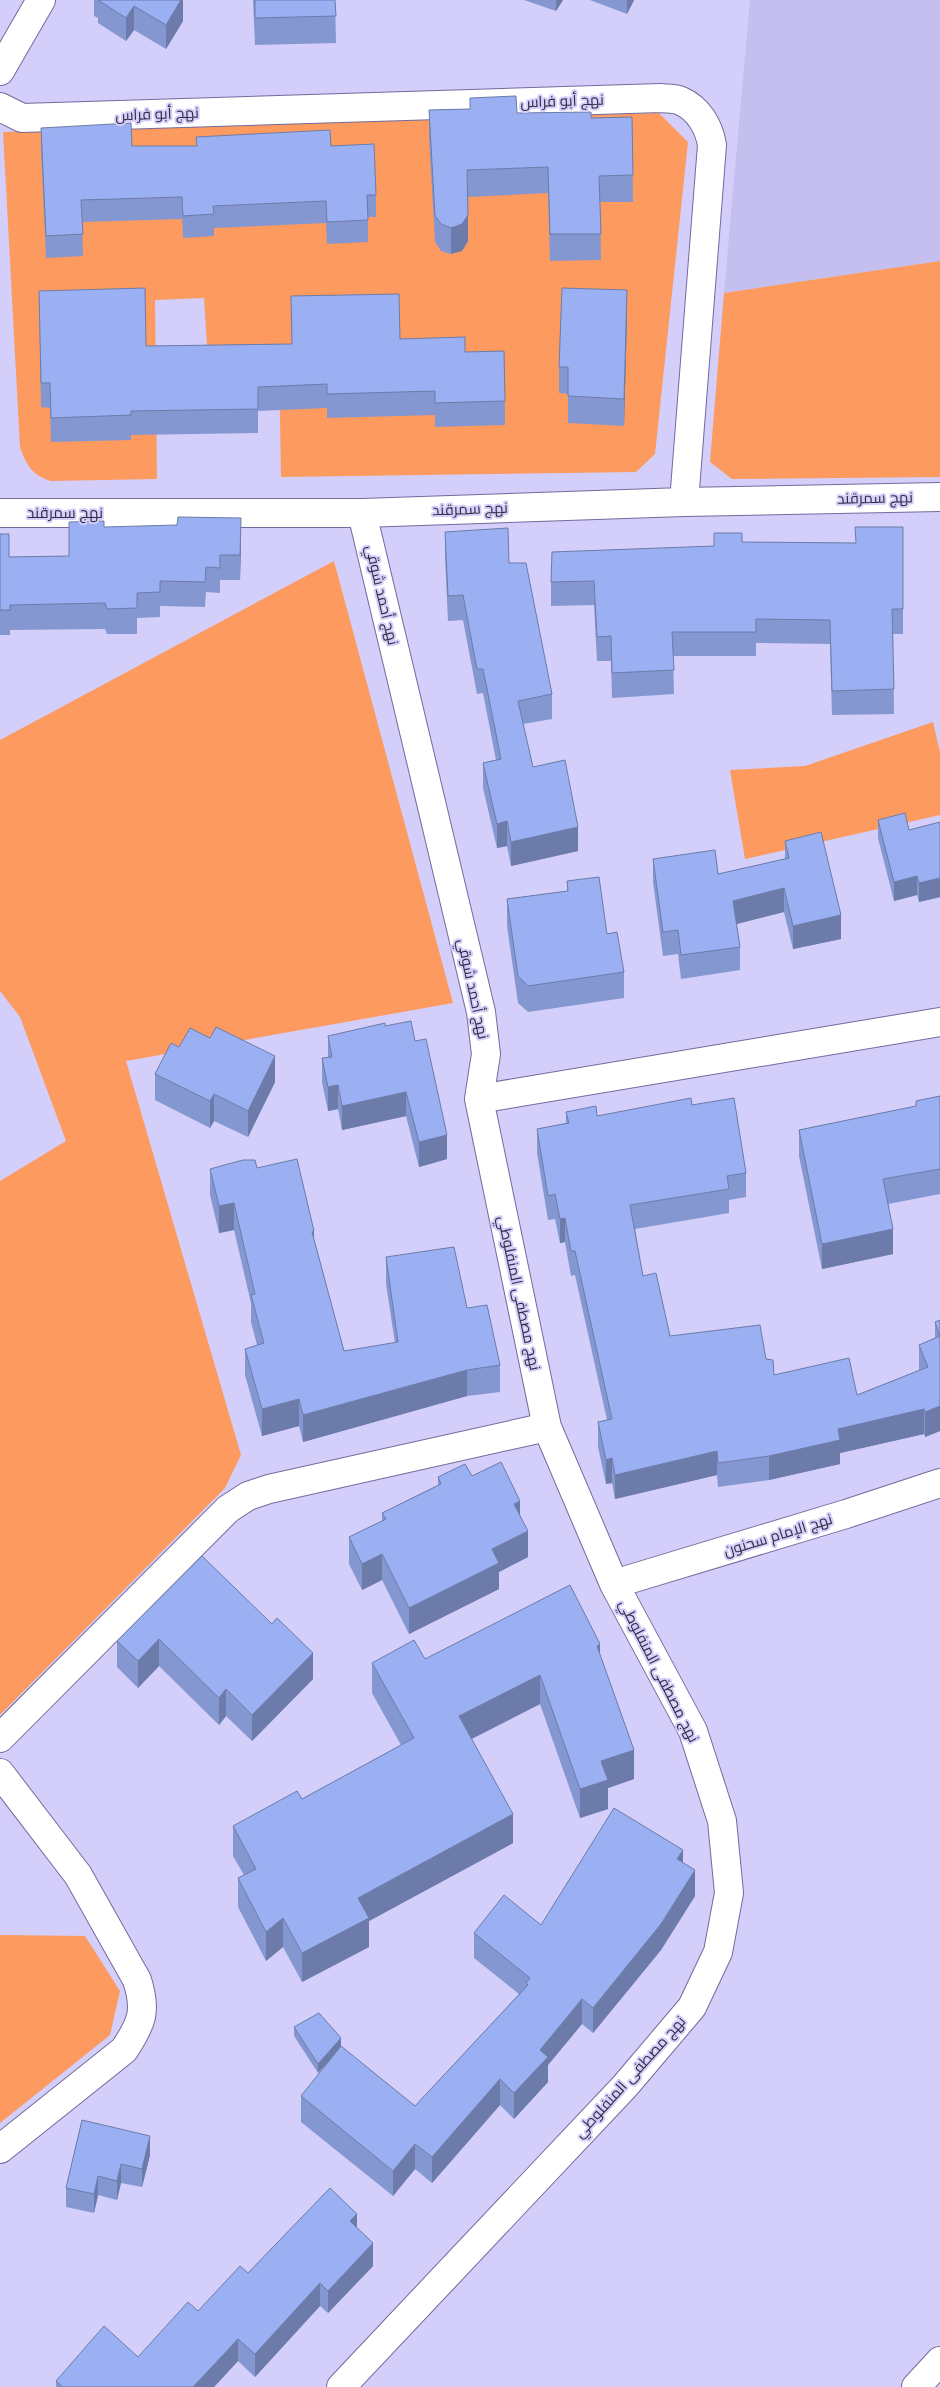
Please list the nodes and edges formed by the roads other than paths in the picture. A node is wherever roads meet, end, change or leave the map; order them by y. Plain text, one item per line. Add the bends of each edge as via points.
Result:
1 (41, 0) edge
2 (0, 71) edge
3 (0, 107) edge
4 (940, 497) edge
5 (684, 502) junction
6 (0, 513) edge
7 (362, 513) junction
8 (940, 1022) edge
9 (479, 1099) junction
10 (547, 1427) junction
11 (940, 1483) edge
12 (614, 1584) junction
13 (0, 1738) edge
14 (0, 1773) edge
15 (0, 2149) edge
16 (940, 2361) edge
17 (341, 2387) edge
18 (916, 2387) edge

1 - 2 street
3 - 5 street, نهج أبو فراس via 22,118 651,98 680,100 704,120 712,146
4 - 5 street, نهج سمرقند
5 - 7 street, نهج سمرقند
6 - 7 street, نهج سمرقند
7 - 9 street, نهج أحمد شوقي via 481,1012 486,1054
8 - 9 street
9 - 10 street, نهج مصطفى المنفلوطي
10 - 12 street, نهج مصطفى المنفلوطي
10 - 13 street via 248,1496 228,1509
11 - 12 street, نهج الإمام سحنون
12 - 17 street, نهج مصطفى المنفلوطي via 693,1731 722,1821 729,1893 718,1952 692,2007 625,2086
14 - 15 street via 78,1875 137,1980 143,1998 139,2028 124,2050
16 - 18 street

